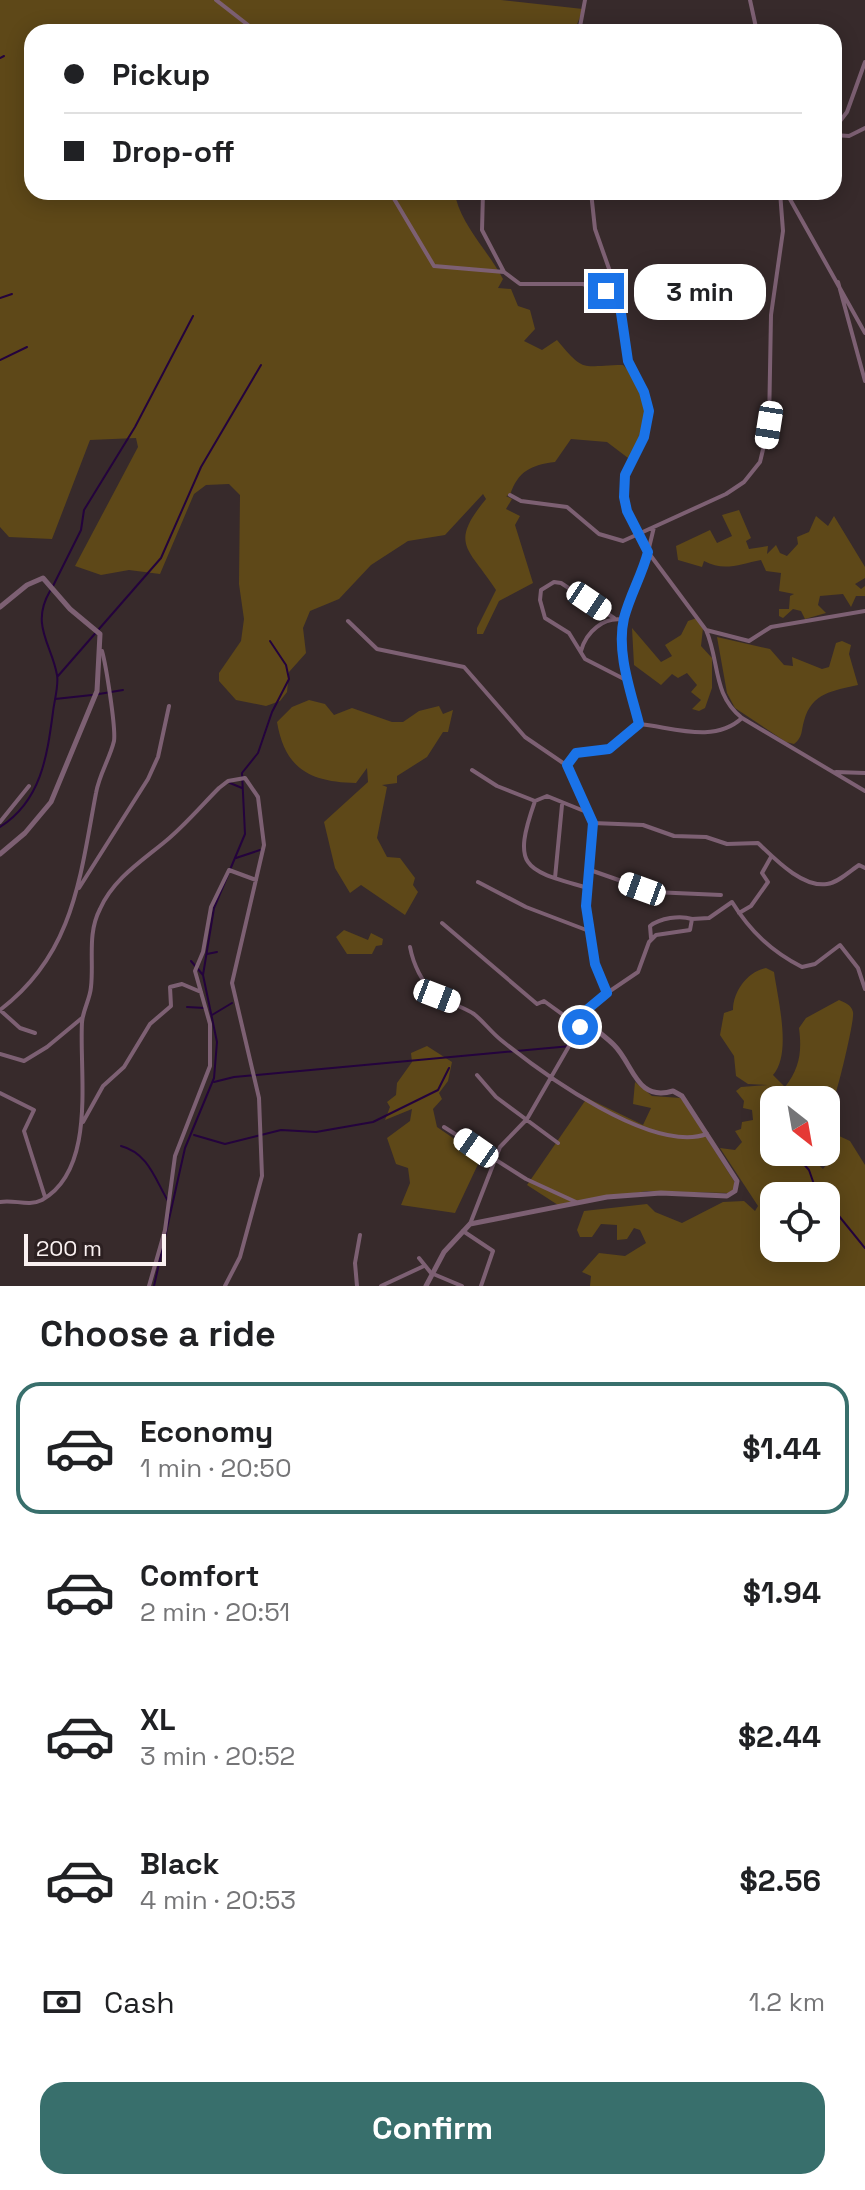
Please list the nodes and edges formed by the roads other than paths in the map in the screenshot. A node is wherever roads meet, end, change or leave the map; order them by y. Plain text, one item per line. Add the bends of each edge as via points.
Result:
1 (216, 0) edge
2 (585, 0) edge
3 (750, 0) edge
4 (247, 24) edge
5 (580, 24) edge
6 (755, 24) edge
7 (865, 62) edge
8 (842, 119) edge
9 (865, 128) edge
10 (842, 136) edge
11 (395, 200) edge
12 (483, 200) edge
13 (592, 200) edge
14 (783, 200) edge
15 (788, 200) edge
16 (504, 272) junction
17 (838, 280) junction
18 (613, 295) junction
19 (865, 333) edge
20 (865, 381) edge
21 (510, 495) dead end
22 (654, 527) junction
23 (639, 535) junction
24 (648, 552) junction
25 (0, 607) edge
26 (865, 611) edge
27 (614, 618) junction
28 (624, 620) junction
29 (348, 621) dead end
30 (706, 630) junction
31 (102, 651) junction
32 (581, 651) junction
33 (628, 681) junction
34 (169, 706) dead end
35 (742, 718) junction
36 (639, 724) junction
37 (567, 765) junction
38 (472, 770) dead end
39 (834, 772) junction
40 (865, 773) edge
41 (29, 786) dead end
42 (865, 791) edge
43 (535, 801) junction
44 (562, 804) junction
45 (589, 813) junction
46 (0, 822) edge
47 (593, 823) junction
48 (0, 854) edge
49 (771, 857) junction
50 (865, 868) edge
51 (590, 870) junction
52 (555, 878) junction
53 (256, 880) junction
54 (478, 882) dead end
55 (588, 888) junction
56 (77, 892) junction
57 (721, 895) dead end
58 (738, 914) junction
59 (692, 919) junction
60 (442, 923) dead end
61 (589, 931) junction
62 (651, 938) junction
63 (410, 947) dead end
64 (865, 989) edge
65 (201, 992) junction
66 (607, 993) junction
67 (0, 1010) edge
68 (83, 1018) junction
69 (585, 1020) junction
70 (580, 1027) junction
71 (35, 1033) dead end
72 (0, 1054) edge
73 (477, 1075) dead end
74 (553, 1076) junction
75 (0, 1093) edge
76 (527, 1119) junction
77 (83, 1122) junction
78 (444, 1127) dead end
79 (707, 1134) junction
80 (558, 1143) dead end
81 (494, 1161) junction
82 (45, 1197) junction
83 (0, 1202) edge
84 (576, 1202) junction
85 (470, 1224) junction
86 (463, 1231) junction
87 (360, 1235) dead end
88 (419, 1258) dead end
89 (424, 1266) junction
90 (431, 1273) junction
91 (149, 1286) edge
92 (225, 1286) edge
93 (357, 1286) edge
94 (381, 1286) edge
95 (426, 1286) edge
96 (462, 1286) edge
97 (481, 1286) edge

1 - 4 street
2 - 5 street
3 - 6 street
7 - 8 street
9 - 10 street
11 - 16 street via 434,266
12 - 16 street via 482,230
13 - 18 street
14 - 22 street via 771,315 769,425 760,462 726,494
15 - 17 street
16 - 18 street via 515,283 583,284
17 - 19 street
17 - 20 street
18 - 23 street via 620,306 628,361 649,411 644,437 625,475 627,511
21 - 23 street via 567,507 604,536 623,541
22 - 23 street
22 - 24 street
23 - 24 street
24 - 28 street
24 - 30 street
25 - 31 street via 43,578 98,632
26 - 30 street via 771,627 749,641
27 - 28 street
27 - 32 street via 603,621
27 - 32 street via 561,583 546,585 540,600 545,618 569,633
28 - 33 street
29 - 37 street via 377,649 464,667 516,729
30 - 35 street via 721,693
31 - 48 street via 96,695 51,802
31 - 56 street via 115,721 113,744 98,783
32 - 33 street via 591,663
33 - 36 street
34 - 56 street via 148,779
35 - 36 street via 734,725 697,732
35 - 39 street
36 - 37 street via 609,749 576,753
37 - 45 street
38 - 43 street
39 - 40 street
39 - 42 street
41 - 46 street
43 - 44 street via 547,796
43 - 52 street via 522,854 538,873
44 - 45 street
44 - 52 street
45 - 47 street
47 - 49 street via 643,825 727,844 758,843
47 - 51 street
49 - 50 street via 821,884 836,881 859,865
49 - 58 street via 762,873 768,882 751,906
51 - 55 street
51 - 57 street via 653,892
52 - 55 street
53 - 65 street via 231,869 219,887 195,971
53 - 68 street via 263,819 258,797 243,778 219,788 130,868 101,906
53 - 92 street via 232,983 259,1098 262,1176 240,1257
54 - 61 street
55 - 61 street
56 - 67 street via 49,959 28,987
58 - 59 street via 732,902 709,918
58 - 64 street via 771,949 802,967 840,945 858,968
59 - 62 street via 690,930
59 - 62 street via 652,923
60 - 70 street via 537,1004 544,1001
61 - 66 street
62 - 66 street via 638,972
63 - 74 street via 413,961 437,996 472,1013
65 - 77 street via 182,984 170,987 171,1006 150,1024
65 - 91 street via 210,1024 210,1066 175,1156 165,1230
66 - 69 street via 589,1008
67 - 71 street via 20,1028
68 - 72 street via 28,1059
68 - 77 street
69 - 70 street
69 - 79 street via 615,1046 645,1090 681,1094
70 - 74 street
73 - 76 street
74 - 76 street
74 - 79 street via 636,1126 691,1138
75 - 82 street via 34,1110 24,1131
76 - 80 street
76 - 81 street
77 - 82 street via 71,1162
78 - 81 street
79 - 84 street via 737,1181 731,1195 653,1193
81 - 84 street
81 - 85 street
82 - 83 street via 25,1204
84 - 85 street
85 - 86 street
86 - 90 street
86 - 97 street via 493,1251
87 - 93 street
88 - 89 street
89 - 90 street
89 - 94 street
90 - 95 street
90 - 96 street

